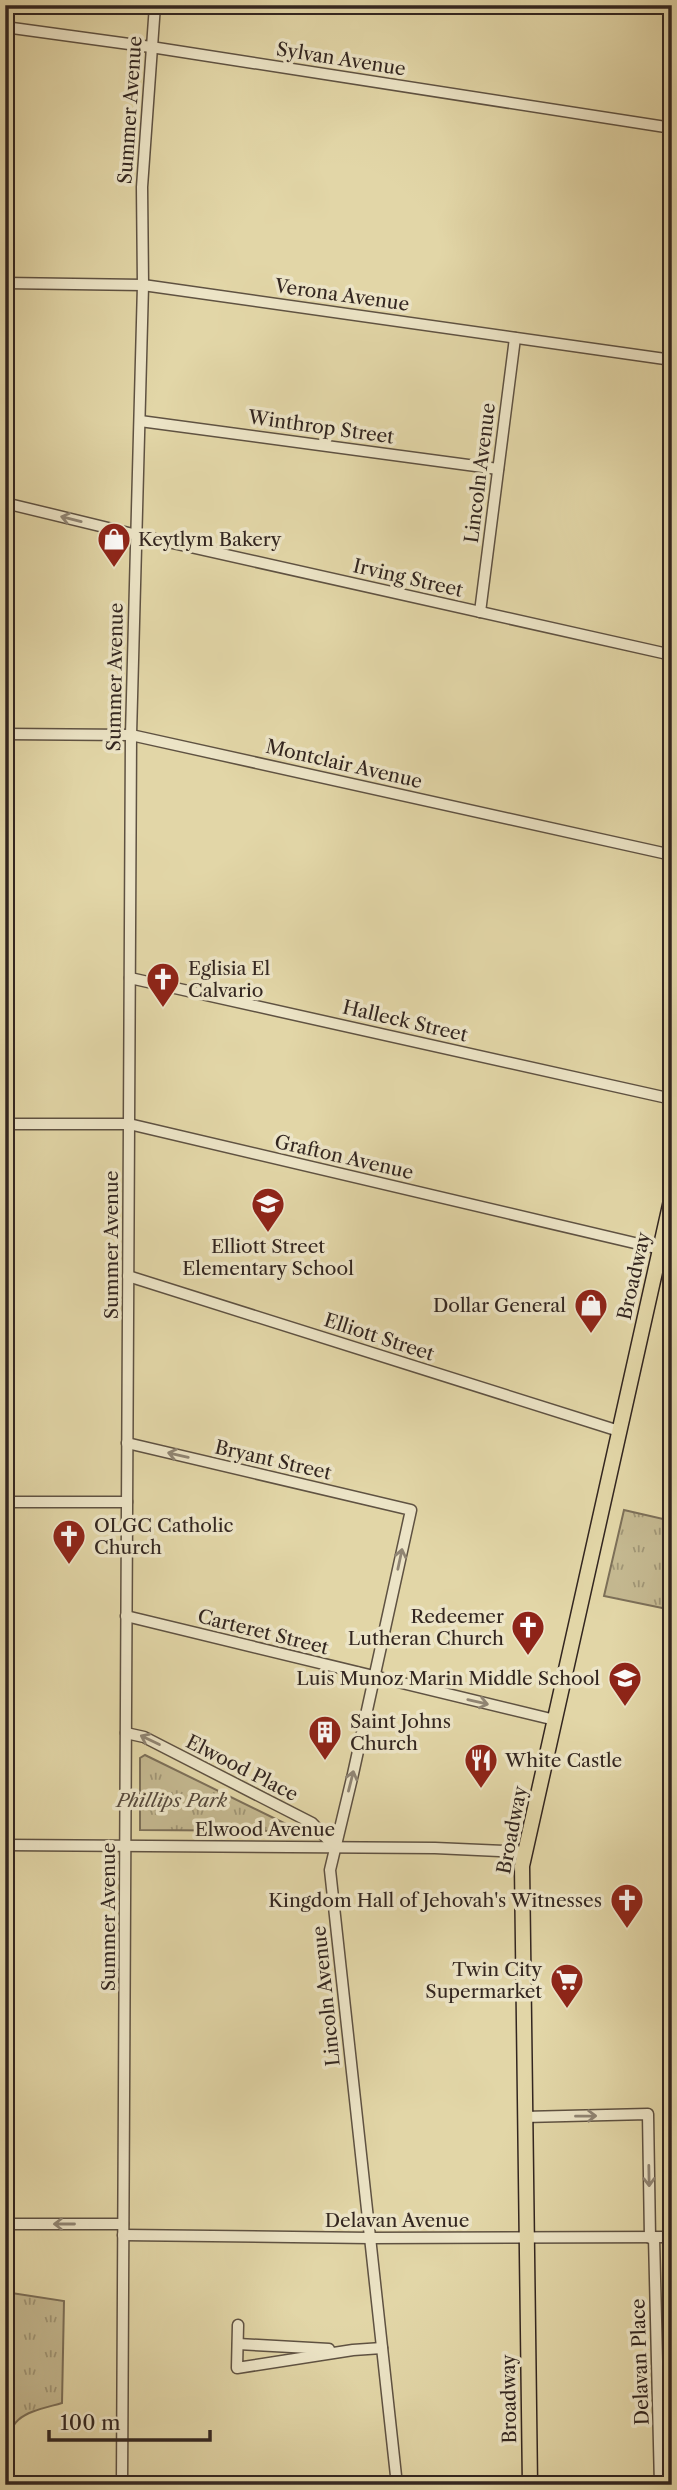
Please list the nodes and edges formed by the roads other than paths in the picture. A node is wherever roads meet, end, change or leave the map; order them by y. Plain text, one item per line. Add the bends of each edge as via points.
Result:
1 (155, 5) edge
2 (5, 27) edge
3 (151, 47) junction
4 (672, 128) edge
5 (5, 283) edge
6 (143, 285) junction
7 (515, 338) junction
8 (672, 360) edge
9 (140, 421) junction
10 (498, 469) junction
11 (5, 503) edge
12 (137, 535) junction
13 (480, 612) junction
14 (672, 655) edge
15 (5, 734) edge
16 (131, 734) junction
17 (672, 855) edge
18 (130, 978) junction
19 (672, 1099) edge
20 (5, 1124) edge
21 (129, 1124) junction
22 (672, 1196) edge
23 (666, 1250) edge
24 (128, 1276) junction
25 (619, 1431) junction
26 (127, 1443) junction
27 (5, 1502) edge
28 (127, 1502) junction
29 (411, 1510) joint
30 (126, 1616) junction
31 (374, 1678) junction
32 (555, 1720) junction
33 (126, 1733) junction
34 (5, 1845) edge
35 (126, 1846) junction
36 (335, 1847) junction
37 (524, 1852) junction
38 (524, 2117) junction
39 (5, 2224) edge
40 (123, 2229) junction
41 (652, 2237) junction
42 (672, 2237) edge
43 (370, 2238) junction
44 (526, 2238) junction
45 (238, 2325) dead end
46 (237, 2344) junction
47 (382, 2348) junction
48 (352, 2350) junction
49 (122, 2485) edge
50 (397, 2485) edge
51 (530, 2485) edge
52 (660, 2485) edge

1 - 3 street, Summer Avenue
2 - 3 street, Sylvan Avenue
3 - 4 street, Sylvan Avenue
3 - 6 street, Summer Avenue via 142,187
5 - 6 street, Verona Avenue
6 - 7 street, Verona Avenue
6 - 9 street, Summer Avenue
7 - 8 street, Verona Avenue
7 - 10 street, Lincoln Avenue
9 - 10 street, Winthrop Street
9 - 12 street, Summer Avenue
10 - 13 street, Lincoln Avenue
12 -> 11 street, Irving Street
12 - 13 street, Irving Street
12 - 16 street, Summer Avenue
13 - 14 street, Irving Street
15 - 16 street, Montclair Avenue
16 - 17 street, Montclair Avenue
16 - 18 street, Summer Avenue
18 - 19 street, Halleck Street
18 - 21 street, Summer Avenue
20 - 21 street, Grafton Avenue
21 - 23 street, Grafton Avenue
21 - 24 street, Summer Avenue
22 - 23 main road, Broadway
23 - 25 main road, Broadway
24 - 25 street, Elliott Street
24 - 26 street, Summer Avenue
25 - 32 main road, Broadway
26 - 28 street, Summer Avenue
29 -> 26 street, Bryant Street
27 - 28 street
28 - 30 street, Summer Avenue
31 -> 29 street, Lincoln Avenue
30 - 31 street, Carteret Street
30 - 33 street, Summer Avenue
31 -> 32 street, Carteret Street
36 -> 31 street, Lincoln Avenue
32 - 37 main road, Broadway
33 - 35 street, Summer Avenue
36 -> 33 street, Elwood Place via 312,1823 144,1737
34 - 35 street, Elwood Avenue
35 - 36 street, Elwood Avenue
35 - 40 street, Summer Avenue
36 - 37 street, Elwood Avenue
36 - 43 street, Lincoln Avenue via 330,1877
37 - 38 main road, Broadway
38 -> 41 street, Delavan Place via 648,2114
38 - 44 main road, Broadway
40 -> 39 street, Delavan Avenue
40 - 43 street, Delavan Avenue
40 - 49 street, Summer Avenue
41 - 42 street, Delavan Avenue
41 - 44 street, Delavan Avenue
41 - 52 street, Delavan Place
43 - 44 street, Delavan Avenue
43 - 47 street, Lincoln Avenue
44 - 51 main road, Broadway
45 - 46 street
46 - 48 street
46 - 48 street via 237,2368
47 - 48 street
47 - 50 street, Lincoln Avenue

